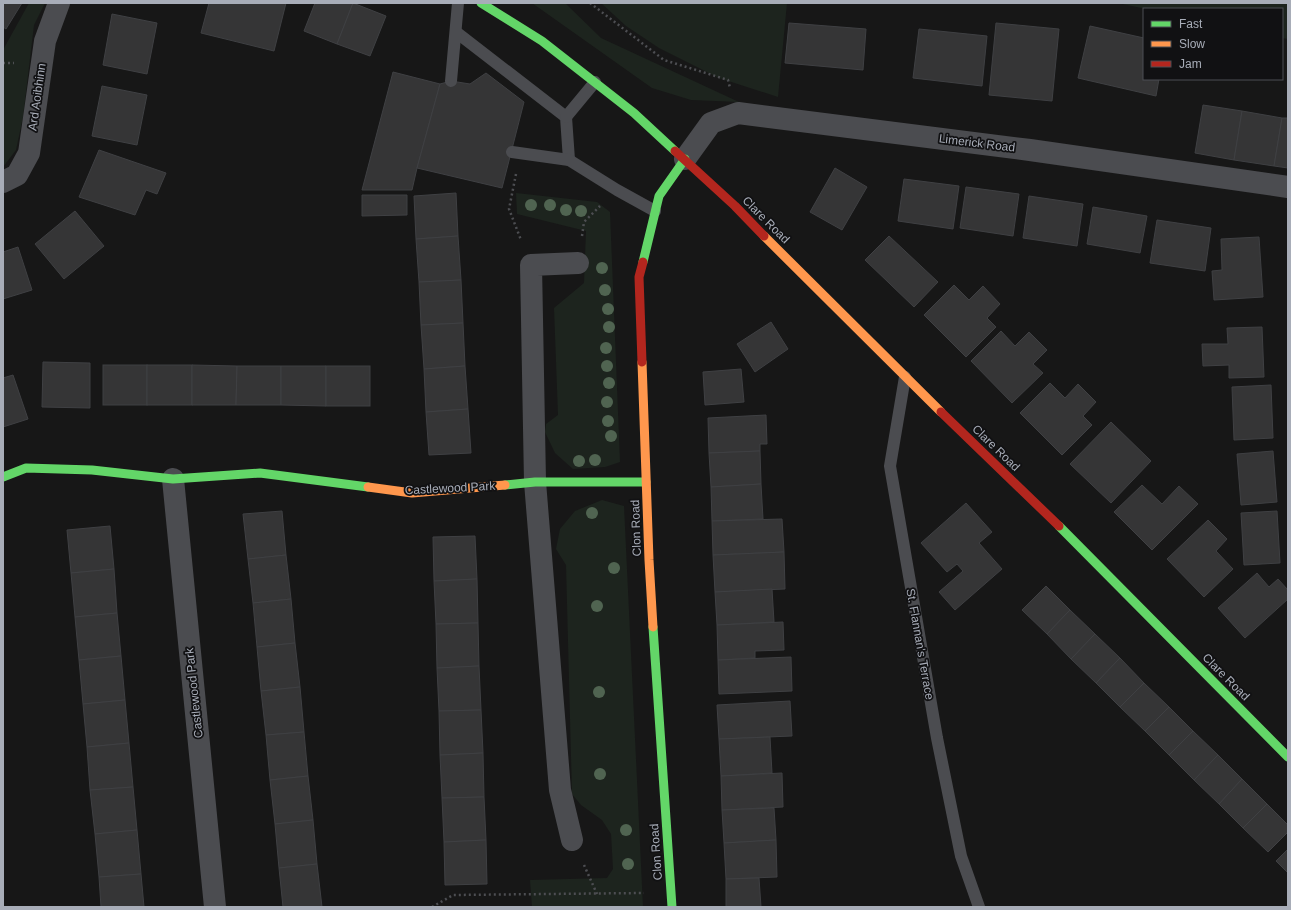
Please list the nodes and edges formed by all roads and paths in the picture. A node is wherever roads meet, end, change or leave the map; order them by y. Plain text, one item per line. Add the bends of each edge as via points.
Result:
1 (59, 3) edge
2 (458, 3) edge
3 (481, 3) edge
4 (590, 3) edge
5 (456, 32) junction
6 (451, 81) dead end
7 (595, 82) junction
8 (738, 113) junction
9 (566, 117) junction
10 (516, 152) joint
11 (685, 159) junction
12 (569, 160) junction
13 (3, 182) edge
14 (1288, 187) edge
15 (617, 190) junction
16 (655, 211) junction
17 (578, 263) joint
18 (531, 265) junction
19 (905, 377) junction
20 (3, 477) edge
21 (173, 479) junction
22 (535, 482) junction
23 (646, 482) junction
24 (1288, 757) edge
25 (572, 840) joint
26 (671, 893) junction
27 (597, 894) junction
28 (215, 907) edge
29 (432, 907) edge
30 (672, 907) edge
31 (980, 907) edge

1 - 13 street, Ard Aoibhinn via 45,41 29,153 17,175
2 - 5 lane
3 - 7 main road, Clare Road via 542,41
4 - 8 path via 664,60 728,80
5 - 6 lane
5 - 9 lane
7 - 9 lane
7 - 11 main road, Clare Road
8 - 11 street, Limerick Road via 711,123
8 - 14 street, Limerick Road via 1030,150
9 - 12 lane
10 - 12 lane
10 - 18 path via 509,209
11 - 16 main road, Clon Road via 659,196
11 - 19 main road, Clare Road via 746,216
12 - 15 lane
15 - 16 lane
15 - 17 path via 584,222
16 - 23 main road, Clon Road via 639,277
17 - 18 street
18 - 22 street
19 - 24 main road, Clare Road via 1071,538
19 - 31 lane, St. Flannan's Terrace via 890,466 937,738 961,856
20 - 21 main road, Castlewood Park via 26,468 92,470
21 - 22 main road, Castlewood Park via 260,473 412,493
21 - 28 street, Castlewood Park
22 - 23 main road, Castlewood Park
22 - 25 street via 560,790
23 - 26 main road, Clon Road
25 - 27 path
26 - 27 path
26 - 30 main road, Clon Road
27 - 29 path via 453,895

